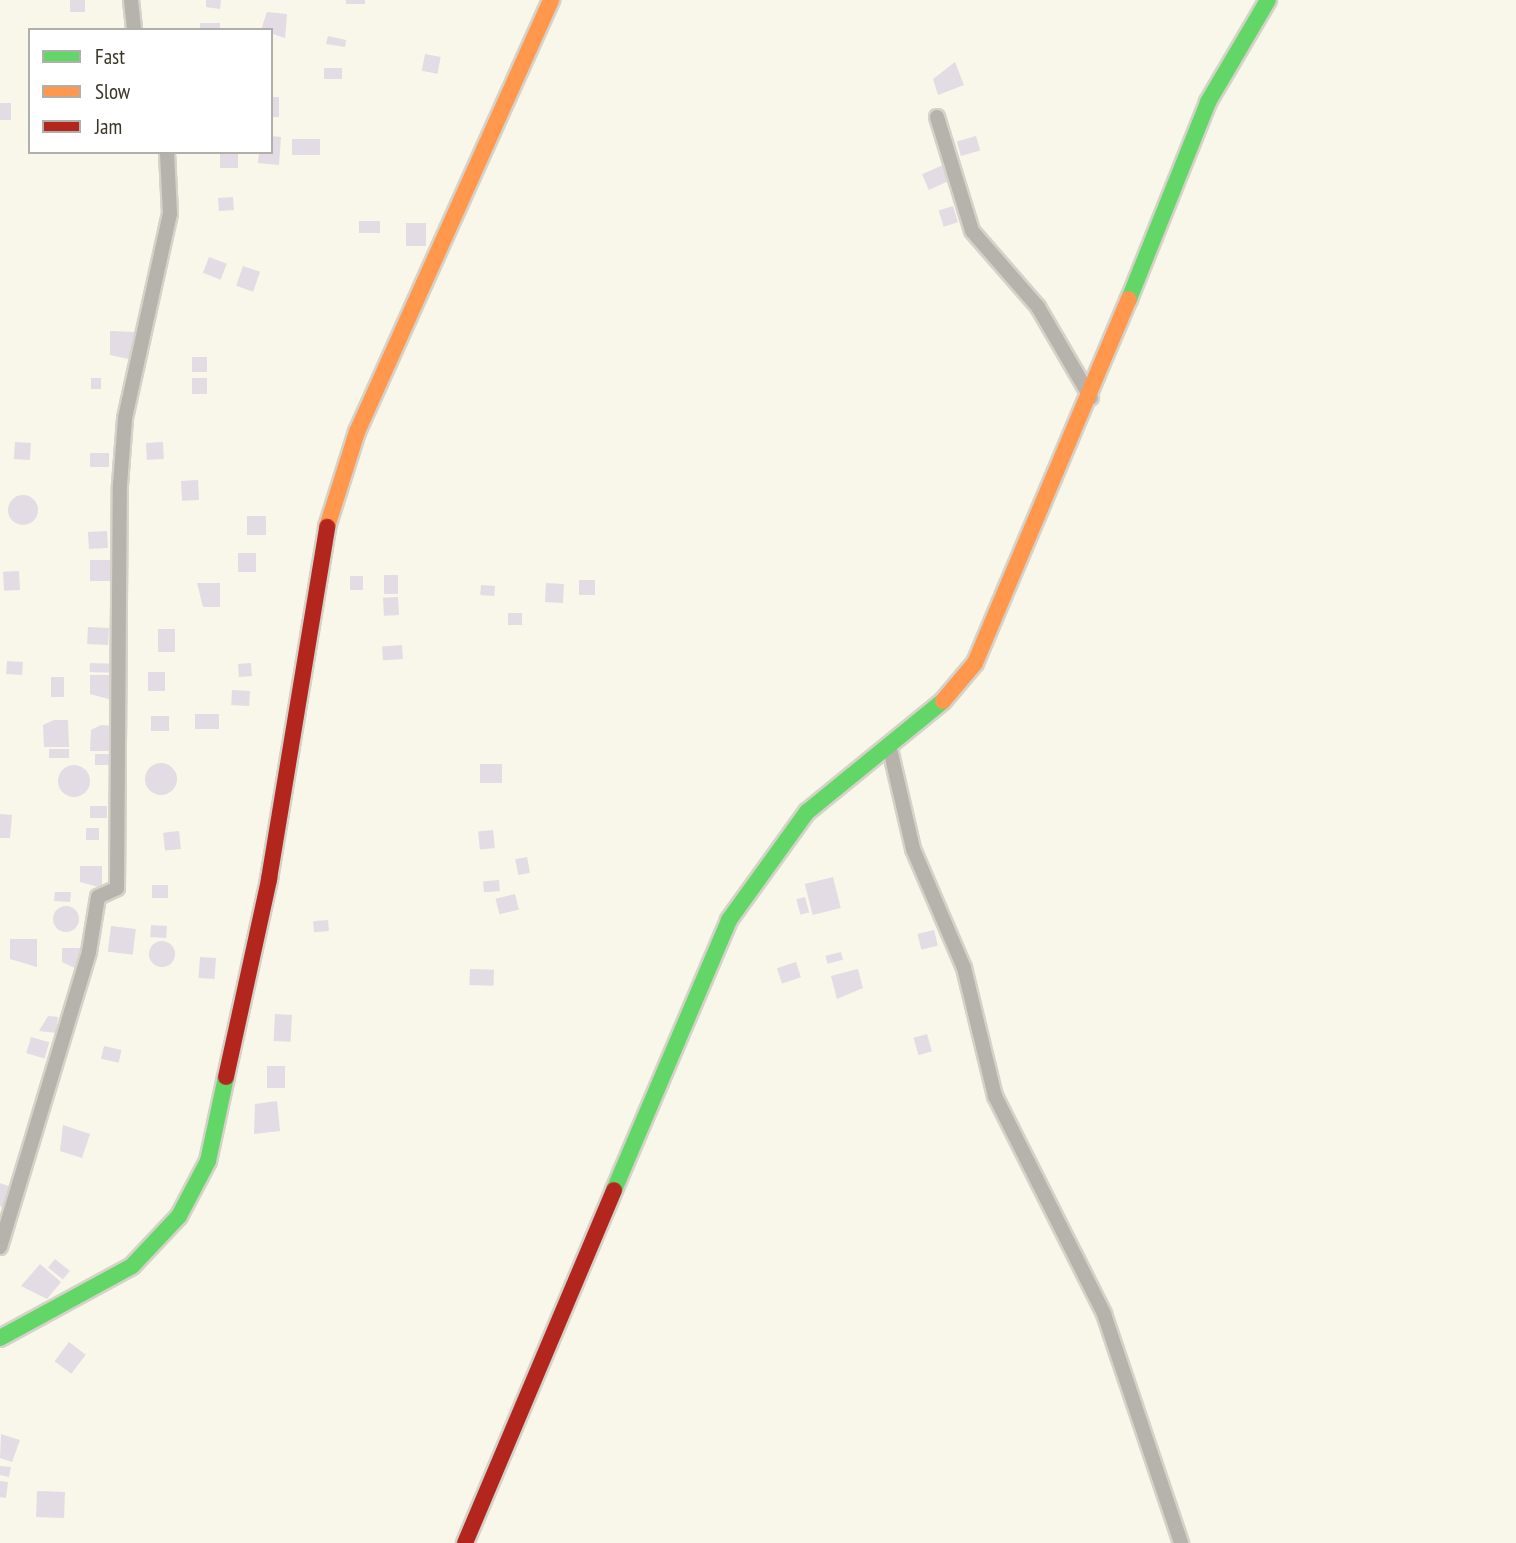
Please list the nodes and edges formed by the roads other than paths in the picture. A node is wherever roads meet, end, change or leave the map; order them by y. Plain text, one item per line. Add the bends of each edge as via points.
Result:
1 (131, 0) edge
2 (551, 0) edge
3 (1268, 0) edge
4 (134, 28) edge
5 (937, 117) dead end
6 (167, 154) edge
7 (1091, 398) junction
8 (890, 750) junction
9 (0, 1247) edge
10 (0, 1338) edge
11 (465, 1543) edge
12 (1181, 1543) edge

1 - 4 street
2 - 10 street via 357,432 319,551 269,879 208,1161 179,1216 132,1266
3 - 7 street via 1208,102
5 - 7 street via 972,231 1038,307
6 - 9 street via 170,214 125,418 120,485 117,888 98,897 89,952
7 - 8 street via 975,663
8 - 11 street via 807,812 729,920
8 - 12 street via 913,849 964,968 995,1096 1104,1314

